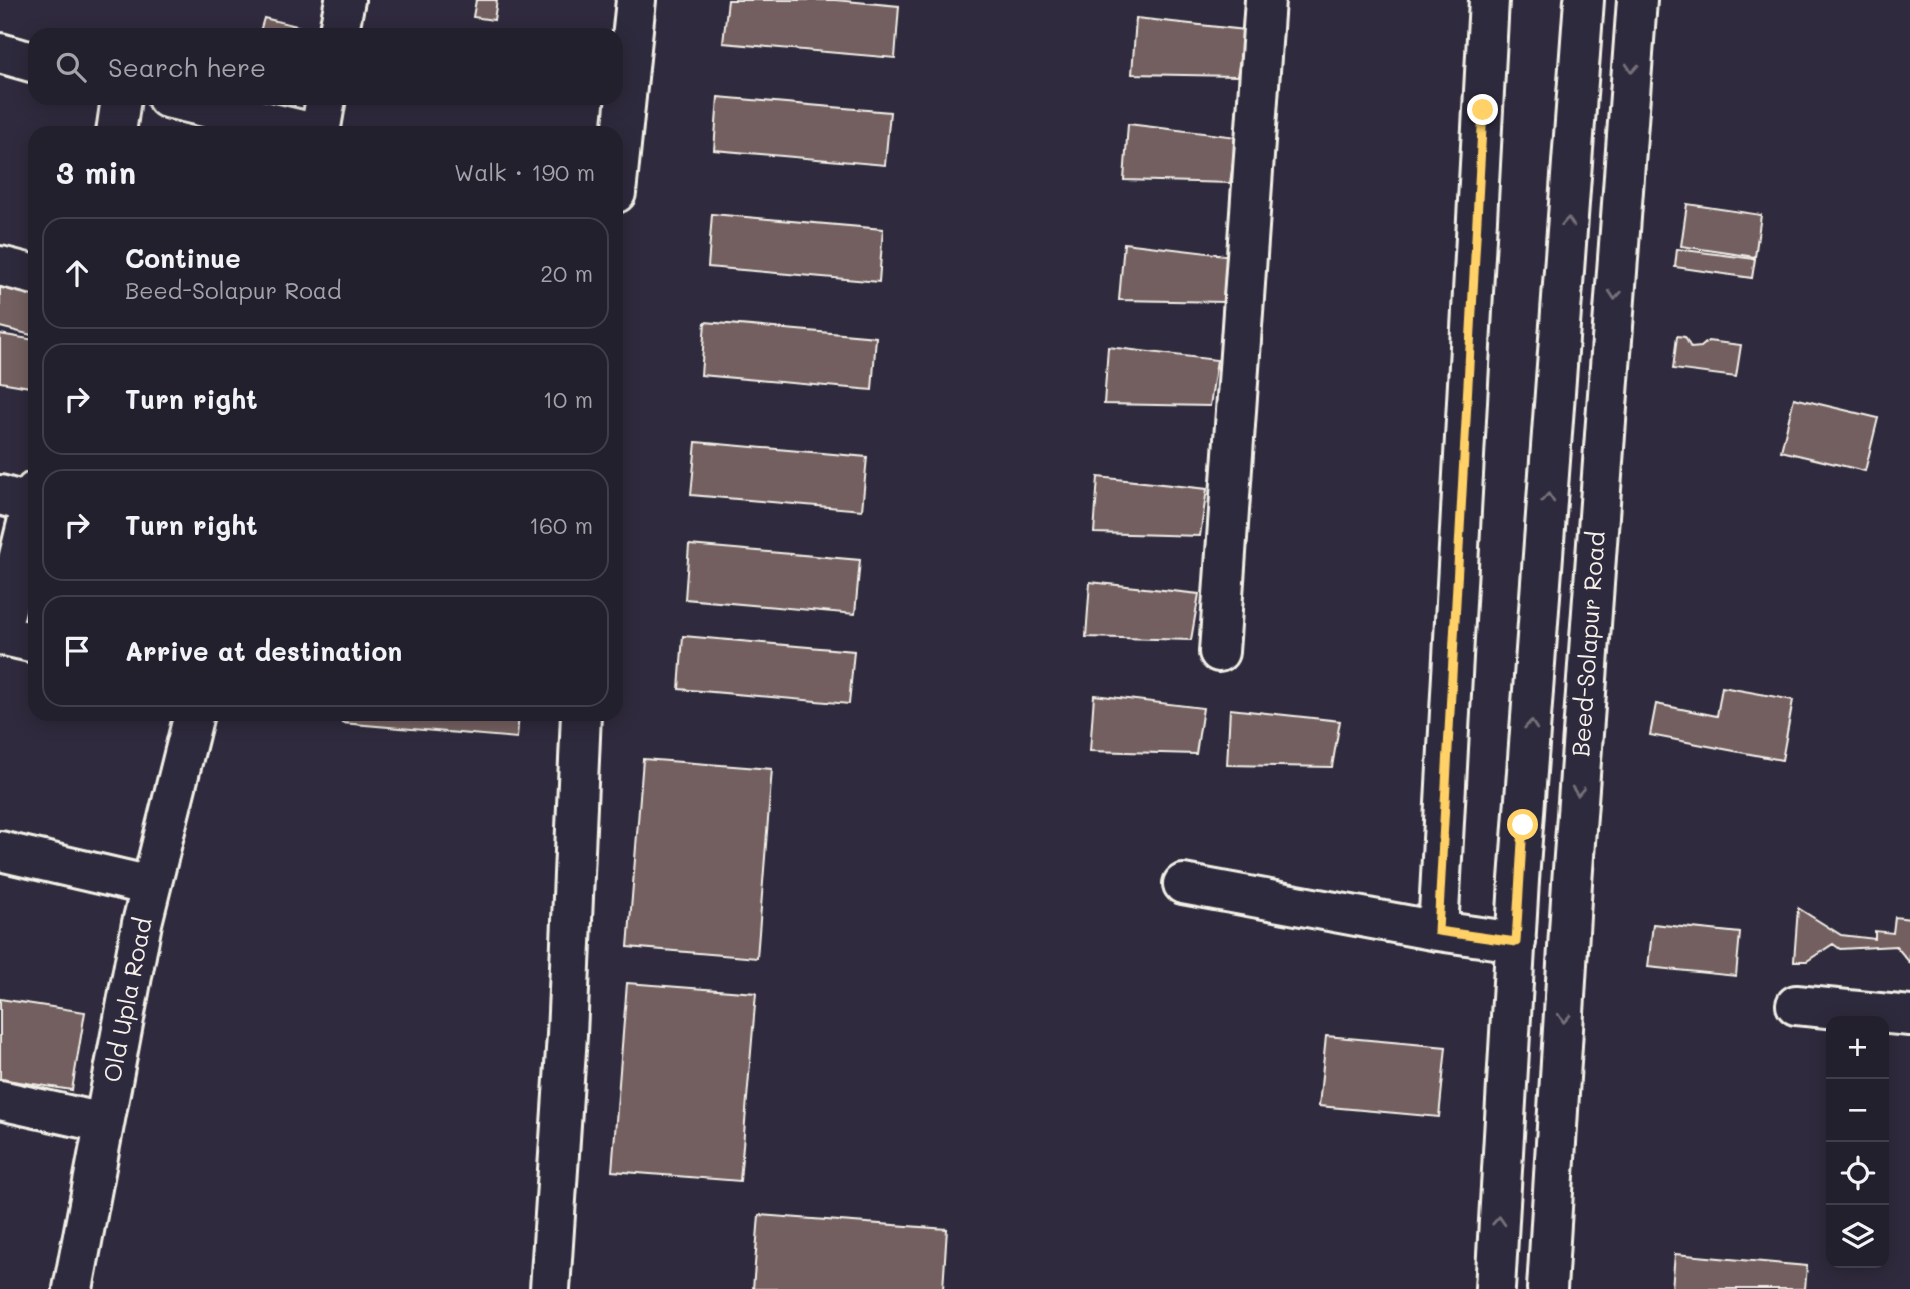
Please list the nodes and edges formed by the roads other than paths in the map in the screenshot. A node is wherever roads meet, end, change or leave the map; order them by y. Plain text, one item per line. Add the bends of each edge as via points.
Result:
1 (345, 0) edge
2 (636, 0) edge
3 (1265, 0) edge
4 (1489, 0) edge
5 (1584, 0) edge
6 (1637, 0) edge
7 (339, 28) edge
8 (0, 53) edge
9 (28, 61) edge
10 (120, 105) edge
11 (196, 105) edge
12 (325, 105) edge
13 (117, 126) edge
14 (285, 126) edge
15 (321, 126) edge
16 (622, 126) edge
17 (0, 267) edge
18 (28, 273) edge
19 (22, 497) edge
20 (0, 634) edge
21 (28, 641) edge
22 (1219, 652) dead end
23 (192, 721) edge
24 (582, 721) edge
25 (0, 851) edge
26 (1183, 884) dead end
27 (151, 886) junction
28 (1438, 931) junction
29 (1516, 942) junction
30 (1797, 1005) dead end
31 (1910, 1016) edge
32 (0, 1100) edge
33 (104, 1123) junction
34 (73, 1289) edge
35 (550, 1289) edge
36 (1495, 1289) edge
37 (1547, 1289) edge

1 - 7 street
2 - 16 street
3 - 22 street
4 - 28 street
29 -> 5 street
6 -> 37 street, Beed-Solapur Road
8 - 9 street
10 - 13 street
11 - 14 street
12 - 15 street
17 - 18 street
19 - 20 street
20 - 21 street
23 - 27 street, Old Upla Road
24 - 35 street
25 - 27 street
26 - 28 street
27 - 33 street, Old Upla Road
28 - 29 street
36 -> 29 street
30 - 31 street
32 - 33 street
33 - 34 street, Old Upla Road

